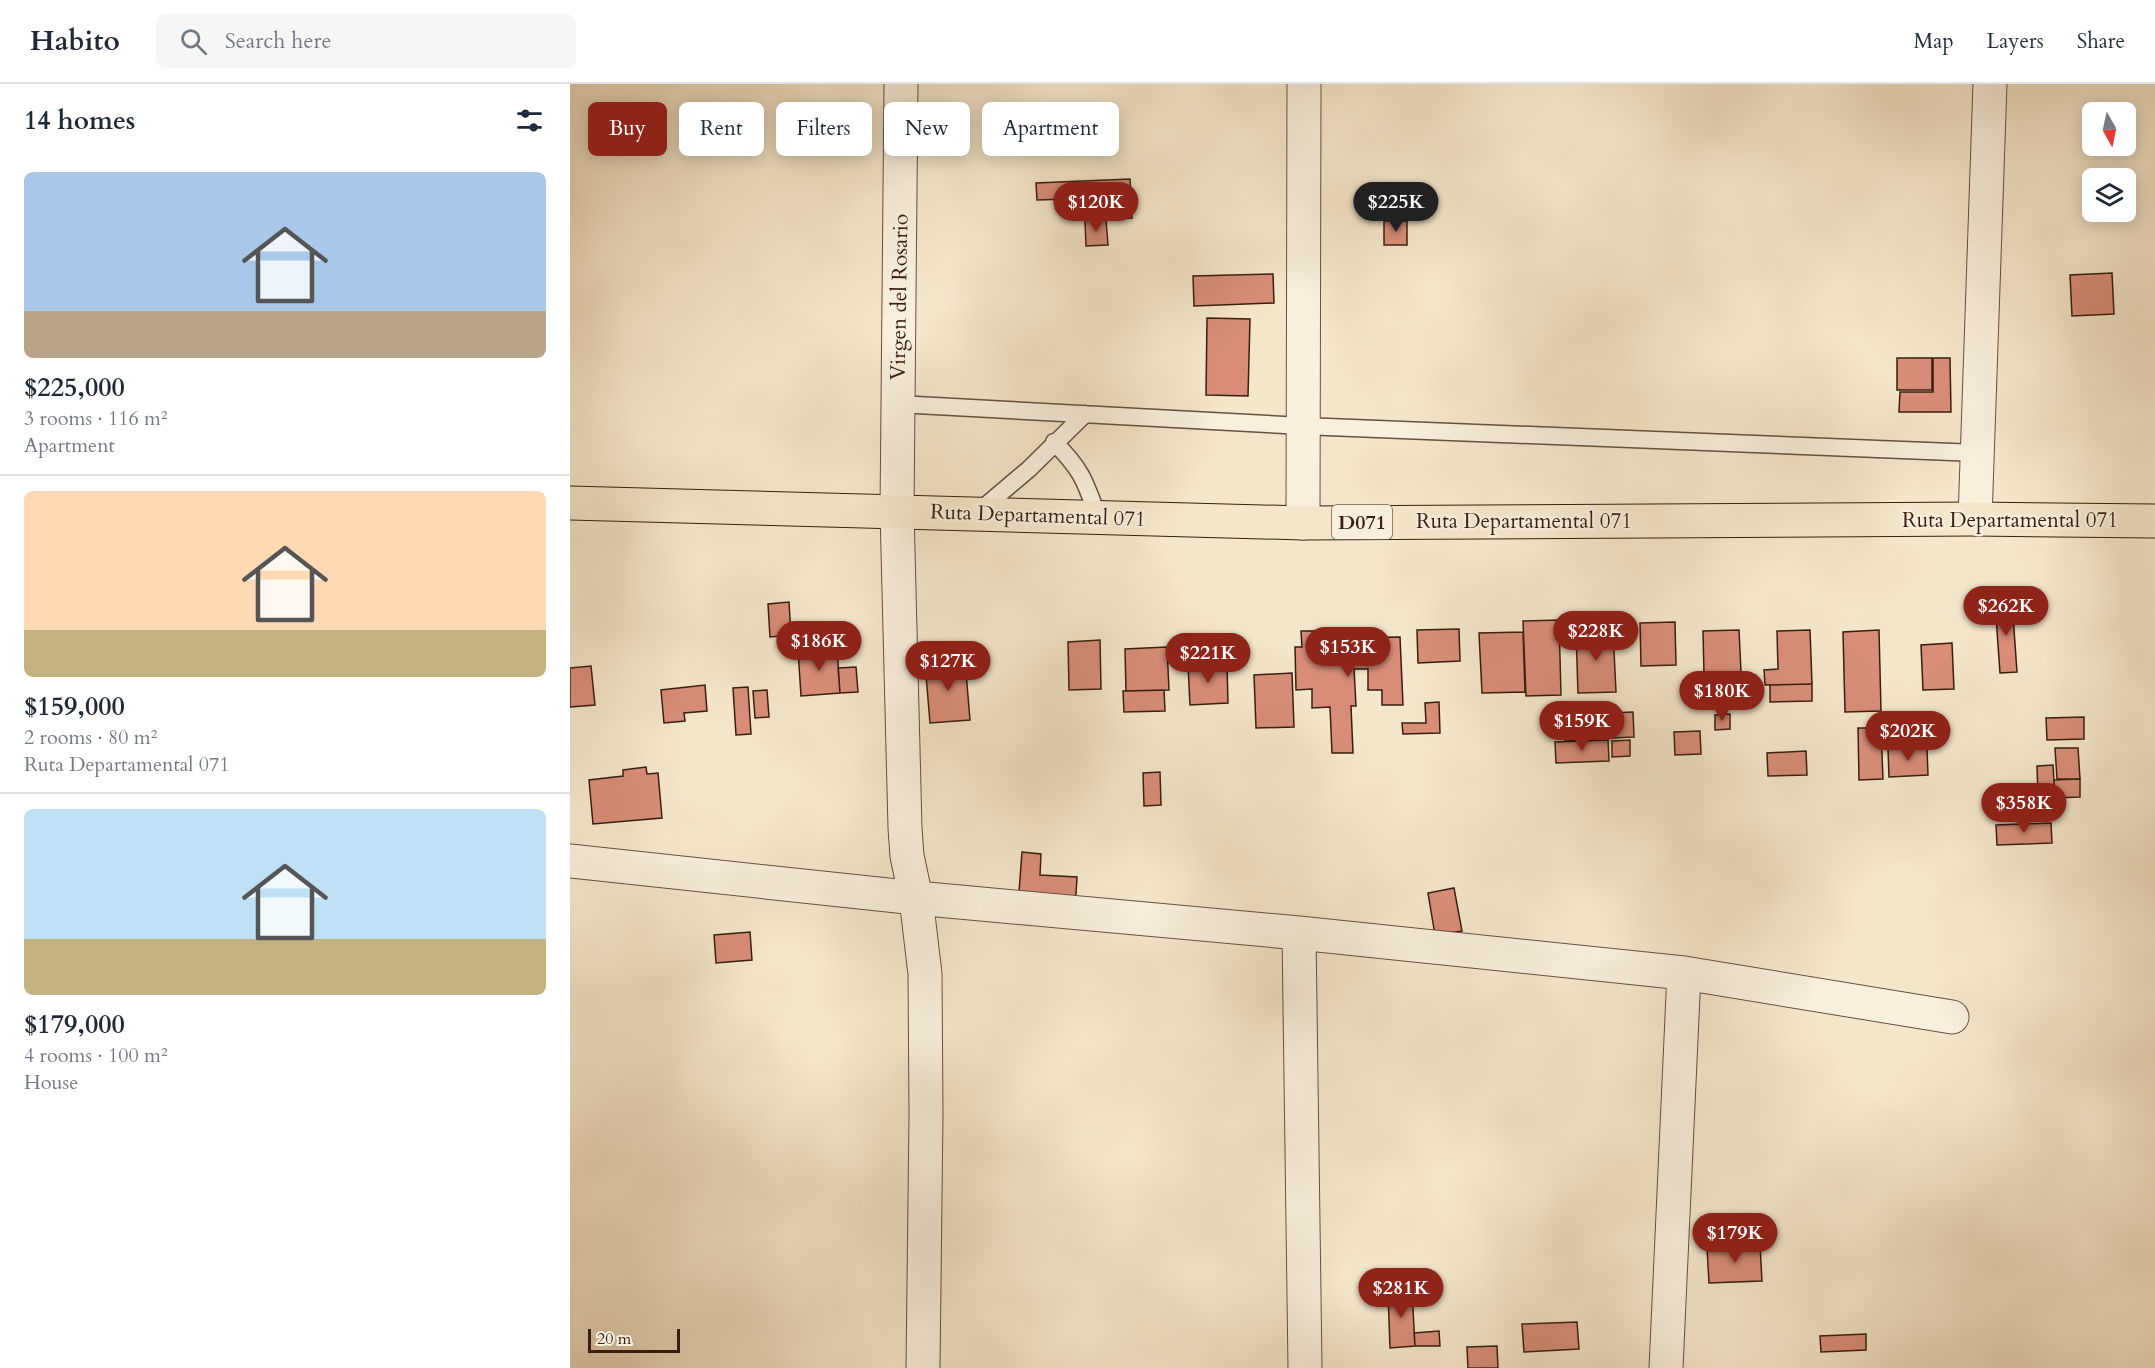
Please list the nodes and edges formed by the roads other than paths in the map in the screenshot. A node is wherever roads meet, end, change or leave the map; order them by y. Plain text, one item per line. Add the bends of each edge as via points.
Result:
1 (902, 84) edge
2 (1304, 84) edge
3 (1990, 84) edge
4 (898, 404) junction
5 (1085, 414) junction
6 (1303, 426) junction
7 (1054, 442) junction
8 (1977, 453) junction
9 (570, 503) edge
10 (897, 511) junction
11 (977, 513) junction
12 (1098, 517) junction
13 (1975, 519) junction
14 (2155, 520) edge
15 (1303, 523) junction
16 (570, 861) edge
17 (916, 898) junction
18 (1299, 933) junction
19 (1684, 973) junction
20 (1952, 1017) dead end
21 (923, 1368) edge
22 (1305, 1368) edge
23 (1666, 1368) edge

1 - 4 street, Virgen del Rosario
2 - 6 street
3 - 8 street
4 - 5 lane
4 - 10 street, Virgen del Rosario
5 - 6 lane
5 - 7 lane
6 - 8 lane
6 - 15 street
7 - 11 lane
7 - 12 lane via 1084,477
8 - 13 street
9 - 10 main road, Ruta Departamental 071 / D071
10 - 11 main road, Ruta Departamental 071 / D071
10 - 17 street, Virgen del Rosario via 904,828
11 - 12 main road, Ruta Departamental 071 / D071
12 - 15 main road, Ruta Departamental 071 / D071
13 - 14 main road, Ruta Departamental 071 / D071
13 - 15 main road, Ruta Departamental 071 / D071
16 - 17 street
17 - 18 street
17 - 21 street, Virgen del Rosario via 925,974
18 - 19 street
18 - 22 street
19 - 20 street
19 - 23 street

